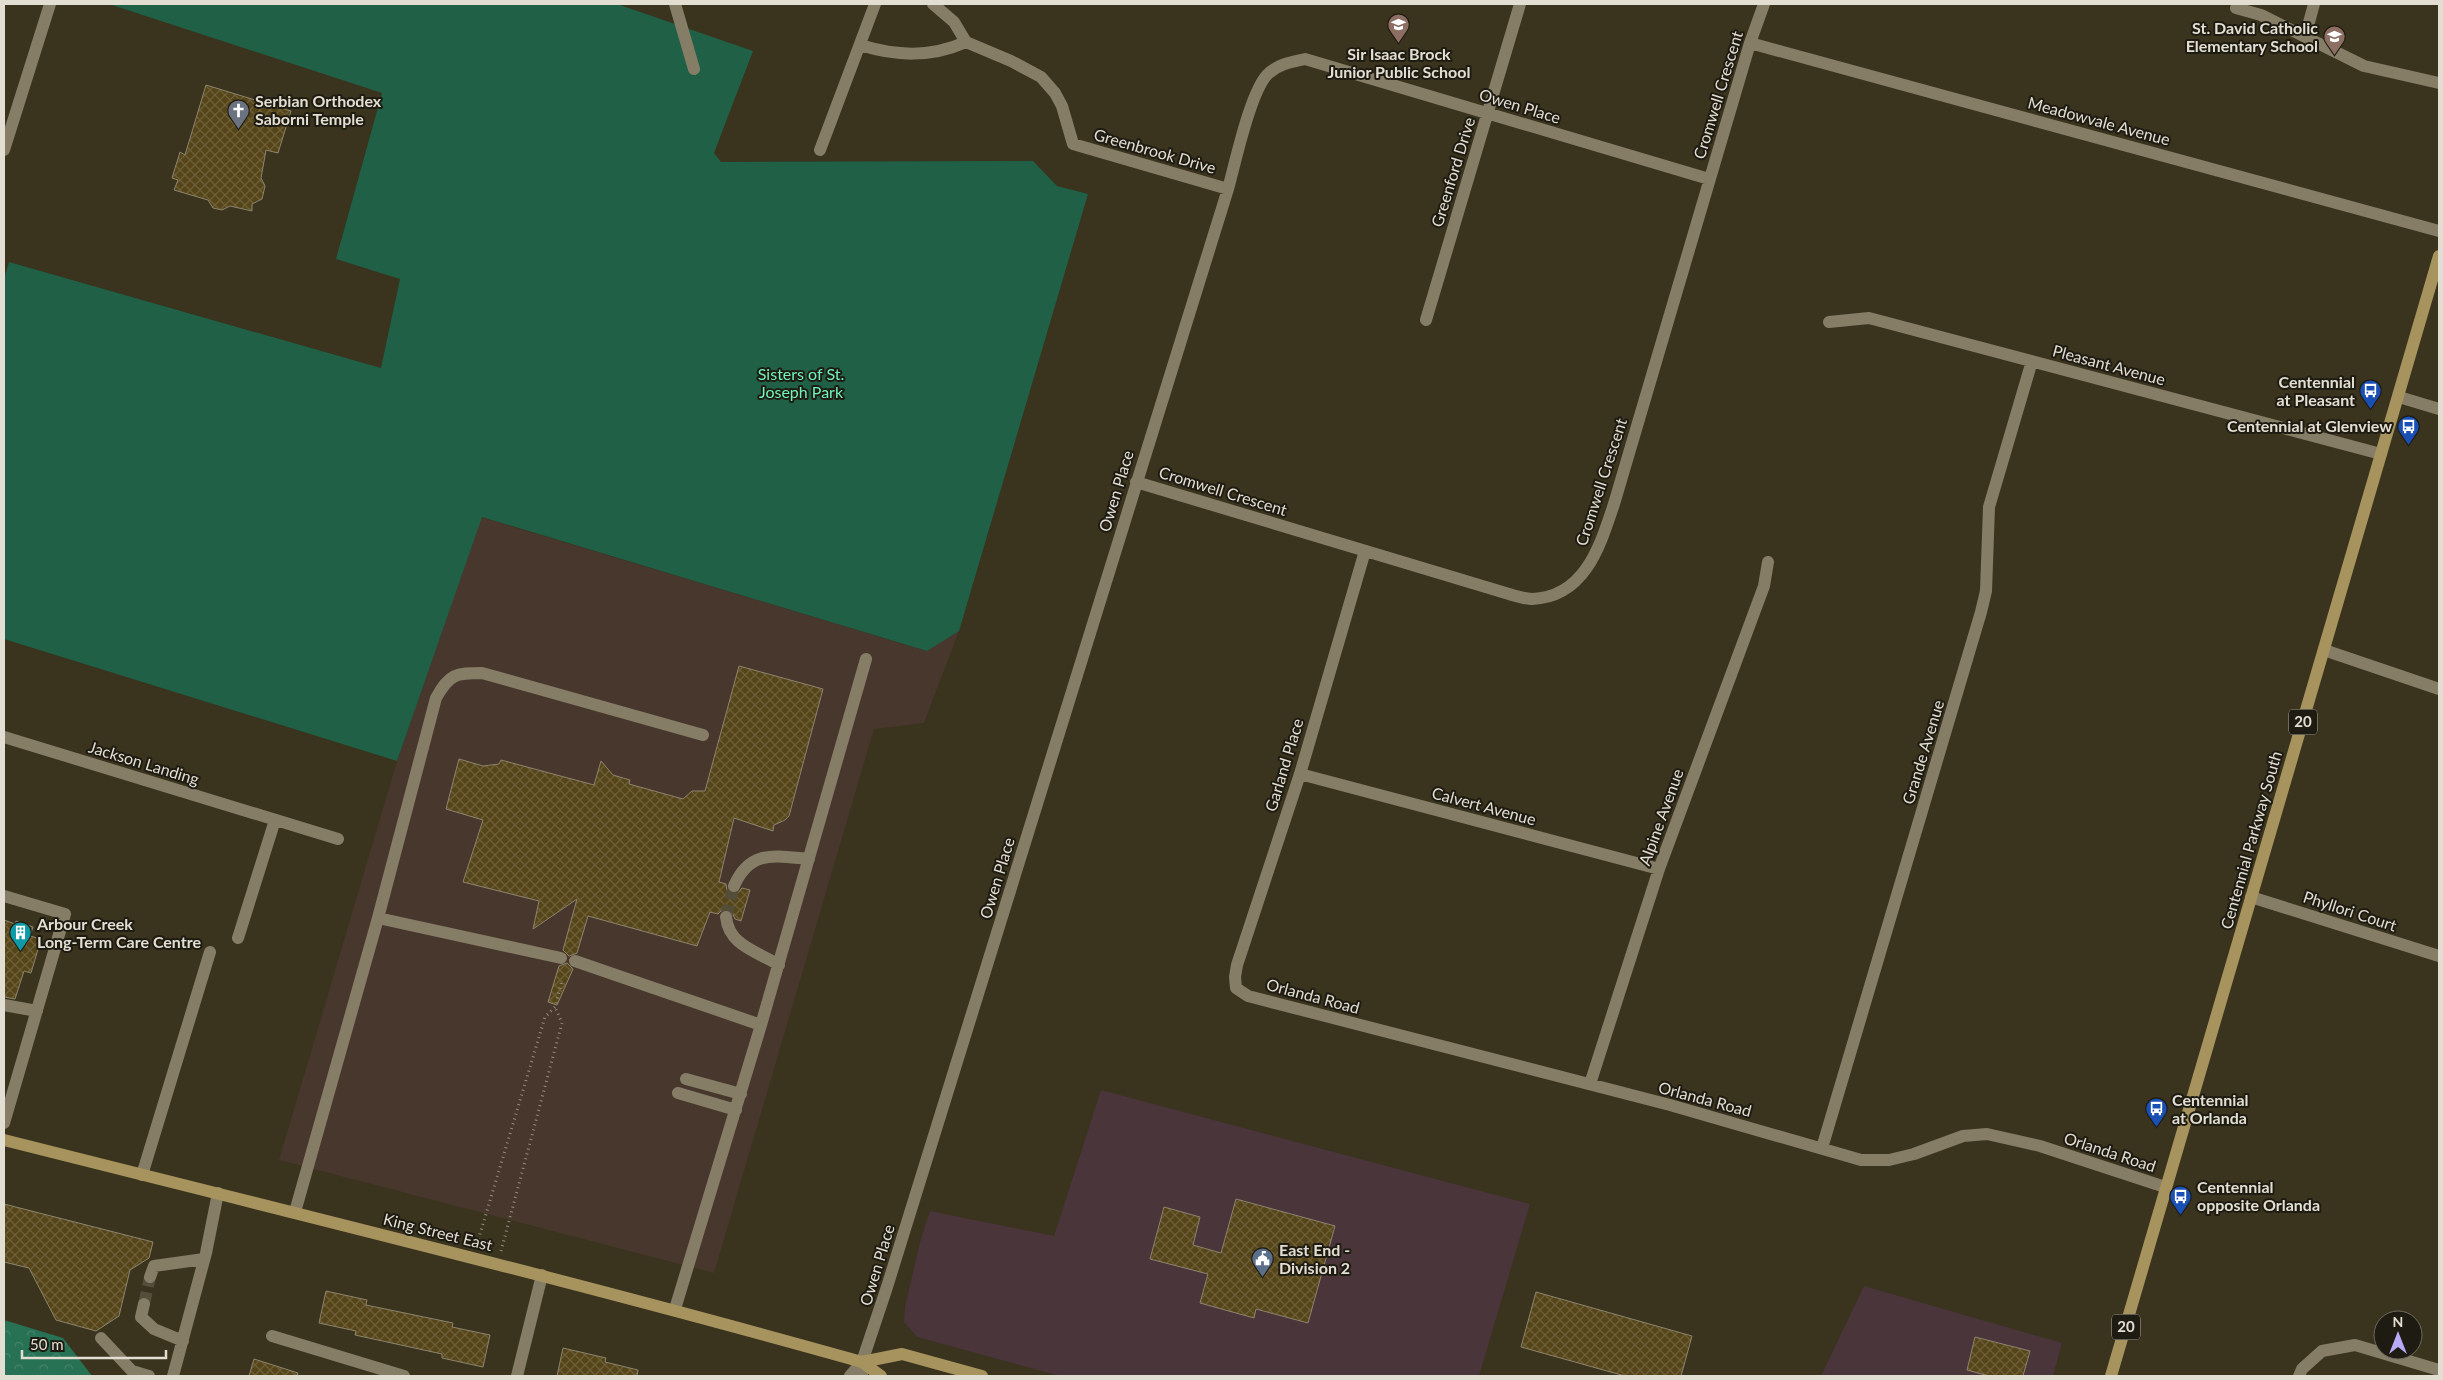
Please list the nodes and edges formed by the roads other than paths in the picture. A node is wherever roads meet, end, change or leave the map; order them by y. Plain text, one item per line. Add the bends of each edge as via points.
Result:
1 (50, 4) edge
2 (675, 4) edge
3 (875, 4) edge
4 (933, 4) edge
5 (1520, 4) edge
6 (1764, 4) edge
7 (2314, 4) edge
8 (2236, 8) dead end
9 (2306, 37) junction
10 (966, 42) junction
11 (1750, 43) junction
12 (860, 45) junction
13 (694, 69) dead end
14 (2439, 83) edge
15 (1488, 113) junction
16 (4, 150) edge
17 (820, 150) dead end
18 (1709, 179) junction
19 (1228, 189) junction
20 (2439, 231) edge
21 (2439, 256) edge
22 (1426, 320) dead end
23 (1829, 322) dead end
24 (2032, 362) junction
25 (2400, 397) junction
26 (2439, 409) edge
27 (2381, 454) junction
28 (1136, 482) junction
29 (1365, 551) junction
30 (1768, 562) dead end
31 (2324, 650) junction
32 (866, 659) dead end
33 (2439, 689) edge
34 (702, 735) dead end
35 (4, 737) edge
36 (1300, 774) junction
37 (275, 820) junction
38 (338, 839) dead end
39 (809, 859) junction
40 (1659, 869) junction
41 (734, 886) tunnel mouth
42 (4, 896) edge
43 (2251, 897) junction
44 (726, 916) tunnel mouth
45 (378, 918) junction
46 (238, 938) dead end
47 (210, 952) dead end
48 (2439, 956) edge
49 (561, 958) dead end
50 (575, 961) dead end
51 (779, 965) junction
52 (1236, 988) joint
53 (4, 1005) edge
54 (36, 1011) junction
55 (761, 1025) junction
56 (686, 1079) dead end
57 (1590, 1084) junction
58 (678, 1093) dead end
59 (741, 1094) junction
60 (736, 1110) junction
61 (4, 1123) edge
62 (4, 1140) edge
63 (1822, 1148) junction
64 (142, 1175) junction
65 (2165, 1187) junction
66 (218, 1193) junction
67 (295, 1212) junction
68 (204, 1259) junction
69 (542, 1275) junction
70 (150, 1277) tunnel mouth
71 (144, 1304) tunnel mouth
72 (675, 1309) junction
73 (272, 1336) dead end
74 (100, 1338) dead end
75 (183, 1340) junction
76 (862, 1362) junction
77 (2439, 1370) edge
78 (149, 1376) edge
79 (173, 1376) edge
80 (404, 1376) edge
81 (517, 1376) edge
82 (850, 1376) edge
83 (862, 1376) edge
84 (881, 1376) edge
85 (982, 1376) edge
86 (2111, 1376) edge
87 (2299, 1376) edge

1 - 16 street
2 - 13 street
3 - 12 street
4 - 10 street via 954,22
5 - 15 street, Greenford Drive
6 - 11 street, Cromwell Crescent
7 - 9 street
8 - 9 street via 2261,15
9 - 14 street via 2364,66
10 - 12 street via 945,51 918,53 886,53
10 - 19 street, Greenbrook Drive via 1041,77 1062,106 1073,144
11 - 18 street, Cromwell Crescent
11 - 20 street, Meadowvale Avenue
12 - 17 street
15 - 18 street, Owen Place
15 - 19 street, Owen Place via 1304,59 1285,63 1268,73 1257,90
15 - 22 street, Greenford Drive
18 - 29 street, Cromwell Crescent via 1604,537 1577,582 1555,595 1531,599
19 - 28 street, Owen Place
21 - 25 main road, Centennial Parkway South / 20
23 - 24 street, Pleasant Avenue via 1869,318
24 - 27 street, Pleasant Avenue
24 - 63 street, Grande Avenue via 1989,507 1986,591 1982,612
25 - 26 street
25 - 27 main road, Centennial Parkway South / 20
27 - 31 main road, Centennial Parkway South / 20
28 - 29 street, Cromwell Crescent
28 - 76 street, Owen Place
29 - 36 street, Garland Place
30 - 40 street, Alpine Avenue via 1764,586
31 - 33 street
31 - 43 main road, Centennial Parkway South / 20
32 - 39 street
34 - 45 street via 482,673 453,675 436,698
35 - 37 street, Jackson Landing
36 - 40 street, Calvert Avenue
36 - 52 street, Garland Place via 1237,964
37 - 38 street, Jackson Landing
37 - 46 street
39 - 41 street via 772,856 752,862 741,871
39 - 51 street
40 - 57 street, Alpine Avenue
42 - 54 street via 65,914
43 - 48 street, Phyllori Court
43 - 65 main road, Centennial Parkway South / 20
44 - 51 street via 727,929 742,945
45 - 49 street
45 - 67 street
47 - 64 street
50 - 55 street
51 - 55 street
52 - 57 street, Orlanda Road via 1248,996
53 - 54 street
54 - 61 street
55 - 59 street
56 - 59 street
57 - 63 street, Orlanda Road
58 - 60 street
59 - 60 street
60 - 72 street
62 - 64 main road, King Street East
63 - 65 street, Orlanda Road via 1861,1160 1889,1160 1963,1136 2001,1136
64 - 66 main road, King Street East
65 - 86 main road, Centennial Parkway South / 20
66 - 67 main road, King Street East
66 - 68 street
67 - 69 main road, King Street East
68 - 70 street via 154,1266
68 - 75 street
69 - 72 main road, King Street East
69 - 81 street
71 - 75 street via 142,1317 154,1329
72 - 76 main road, King Street East
73 - 80 street
74 - 78 street via 132,1371
75 - 79 street
76 - 82 street
76 - 83 street
76 - 84 main road, King Street East
76 - 85 main road, King Street East via 902,1354
77 - 87 street via 2355,1345 2322,1351 2302,1369

